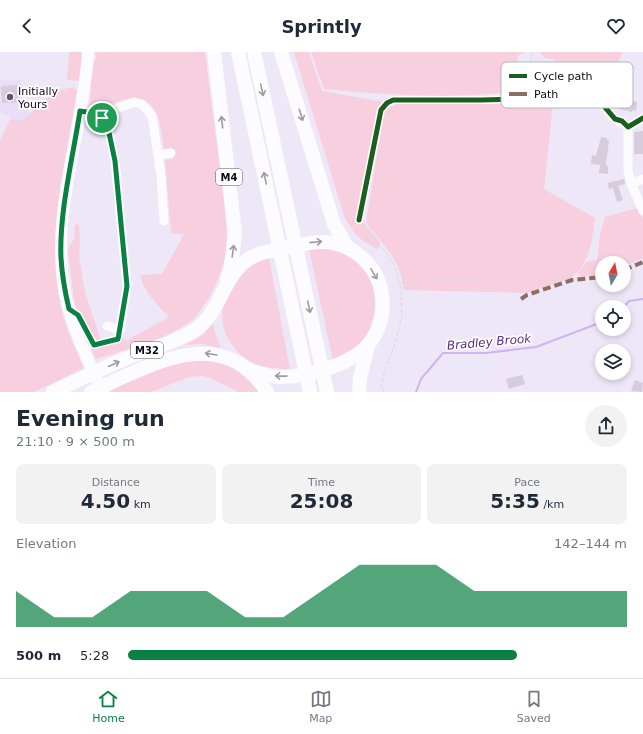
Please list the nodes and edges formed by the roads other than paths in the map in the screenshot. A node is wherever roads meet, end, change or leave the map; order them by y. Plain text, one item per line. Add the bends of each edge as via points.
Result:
1 (88, 52) edge
2 (238, 52) edge
3 (254, 52) edge
4 (280, 52) edge
5 (214, 56) edge
6 (606, 108) edge
7 (80, 111) junction
8 (102, 118) junction
9 (643, 118) edge
10 (628, 127) junction
11 (171, 153) dead end
12 (158, 154) junction
13 (643, 179) edge
14 (631, 183) junction
15 (643, 211) edge
16 (164, 221) dead end
17 (347, 247) junction
18 (224, 289) junction
19 (107, 326) dead end
20 (368, 345) junction
21 (246, 369) junction
22 (54, 392) edge
23 (91, 392) edge
24 (102, 392) edge
25 (267, 392) edge
26 (310, 392) edge
27 (327, 392) edge
28 (359, 392) edge

1 - 7 main road
26 -> 2 highway
3 -> 27 highway
4 -> 17 highway via 334,224
18 -> 5 highway, M4 via 231,266 235,233
6 - 10 street via 615,119
7 - 8 street via 93,113
7 - 24 main road via 61,256 69,309
8 - 12 street via 108,112 130,103 142,104 154,121
8 - 19 street via 108,128 115,161 127,286 120,330
9 - 10 street
10 - 14 street via 628,171
11 - 12 street
12 - 16 street
13 - 14 street
14 - 15 street
18 -> 17 highway, M32 via 240,266 257,255 321,242
17 -> 20 highway, M32 via 368,264 381,287 381,319
22 -> 18 highway, M32 via 122,360 190,333 208,315
20 -> 21 highway, M32 via 356,356 336,367 291,376 263,374
20 - 28 highway
21 -> 23 highway, M32 via 222,356 191,353 174,356
21 - 25 highway via 259,380

